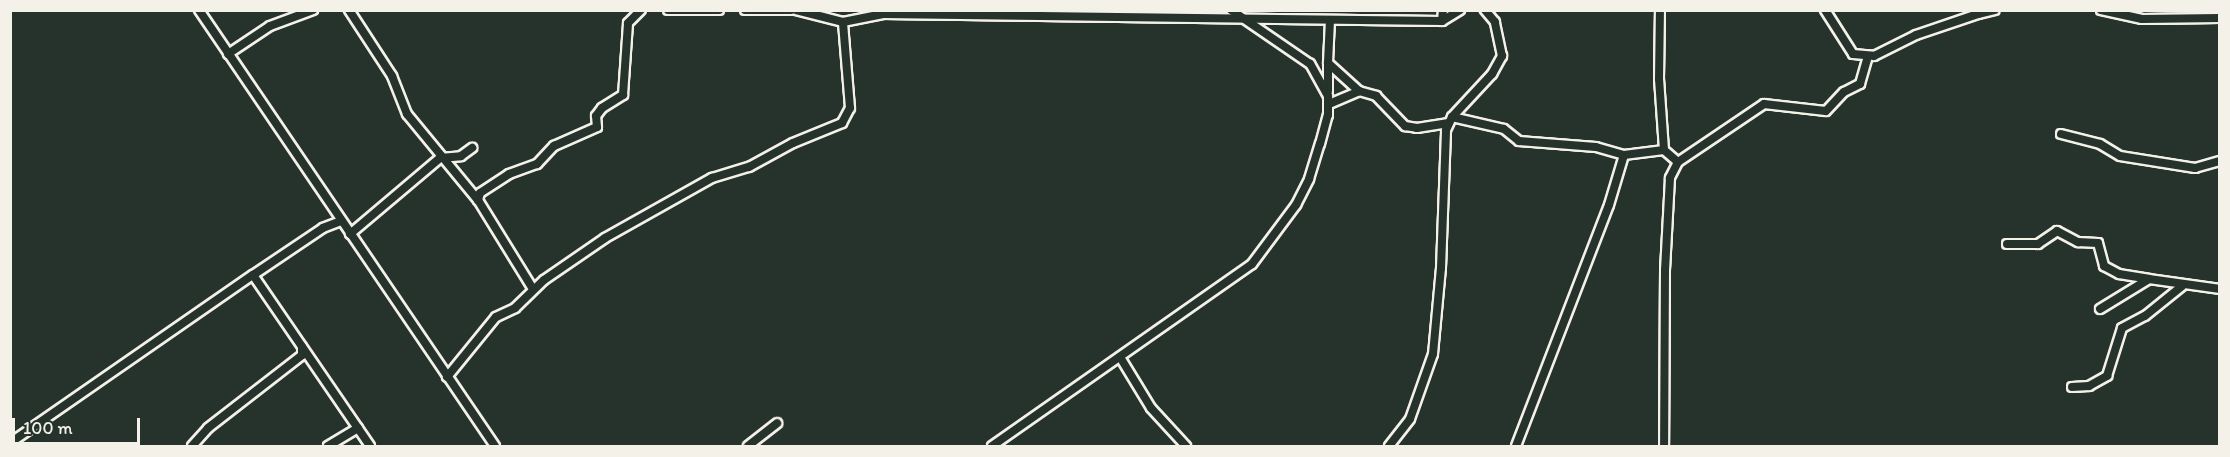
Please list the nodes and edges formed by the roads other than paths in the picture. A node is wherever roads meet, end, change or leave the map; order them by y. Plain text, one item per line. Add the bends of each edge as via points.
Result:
1 (199, 10) edge
2 (313, 10) edge
3 (349, 10) edge
4 (640, 10) edge
5 (668, 10) edge
6 (719, 10) edge
7 (745, 10) edge
8 (791, 10) edge
9 (796, 10) edge
10 (1231, 10) edge
11 (1443, 10) edge
12 (1460, 10) edge
13 (1485, 10) edge
14 (1660, 10) edge
15 (1825, 10) edge
16 (1995, 10) edge
17 (2101, 10) edge
18 (1978, 12) edge
19 (1040, 13) edge
20 (1241, 18) junction
21 (2220, 18) edge
22 (1330, 20) junction
23 (1442, 21) junction
24 (843, 22) junction
25 (228, 54) junction
26 (1868, 56) junction
27 (1328, 63) junction
28 (1359, 91) junction
29 (1329, 100) junction
30 (1450, 120) junction
31 (2061, 134) dead end
32 (472, 148) dead end
33 (1664, 150) junction
34 (1624, 155) junction
35 (442, 157) junction
36 (2220, 161) edge
37 (1678, 162) junction
38 (478, 200) junction
39 (341, 221) junction
40 (350, 234) junction
41 (2007, 244) dead end
42 (253, 275) junction
43 (2149, 279) junction
44 (2182, 286) junction
45 (533, 289) junction
46 (2220, 289) edge
47 (2100, 309) dead end
48 (302, 345) junction
49 (1120, 357) junction
50 (447, 377) junction
51 (2072, 387) dead end
52 (777, 423) dead end
53 (358, 428) junction
54 (10, 443) edge
55 (192, 447) edge
56 (328, 447) edge
57 (370, 447) edge
58 (495, 447) edge
59 (748, 447) edge
60 (992, 447) edge
61 (1186, 447) edge
62 (1389, 447) edge
63 (1516, 447) edge
64 (1664, 447) edge

1 - 25 street
2 - 25 street via 270,26
3 - 35 street via 392,76 407,114
4 - 38 street via 628,23 623,95 602,108 596,116 597,127 554,146 537,164 509,174 480,193
5 - 6 street
7 - 8 street
9 - 24 street
10 - 20 street
11 - 23 street
12 - 23 street
13 - 30 street via 1495,22 1502,56 1492,74
14 - 33 street
15 - 26 street via 1852,54
16 - 18 street
17 - 21 street via 2142,19
18 - 26 street
19 - 20 street
19 - 24 street via 883,14
20 - 22 street
20 - 29 street via 1310,64
22 - 23 street
22 - 27 street
24 - 45 street via 850,108 842,123 793,142 749,167 712,178 652,210
25 - 39 street
26 - 37 street via 1860,84 1844,92 1826,111 1764,104
27 - 28 street
27 - 29 street
28 - 29 street
28 - 30 street via 1376,96 1405,126 1417,128
29 - 49 street via 1309,179 1264,250 1252,264
30 - 34 street via 1504,129 1519,141 1596,147
30 - 62 street via 1433,354 1410,419
31 - 36 street via 2100,144 2120,156 2195,168
32 - 35 street via 461,156
33 - 34 street
33 - 37 street
34 - 63 street
35 - 38 street
35 - 40 street
37 - 64 street via 1670,177 1665,270
38 - 45 street
39 - 40 street
39 - 42 street via 323,228
40 - 50 street
41 - 43 street via 2038,244 2057,231 2078,242 2098,243 2104,266 2119,274
42 - 48 street
42 - 54 street
43 - 44 street
43 - 47 street
44 - 46 street
44 - 51 street via 2145,316 2122,328 2106,376 2089,386
45 - 50 street via 515,308 496,316 477,335
48 - 53 street
48 - 55 street via 302,355 245,397
49 - 60 street
49 - 61 street via 1151,408
50 - 58 street
52 - 59 street
53 - 56 street
53 - 57 street

